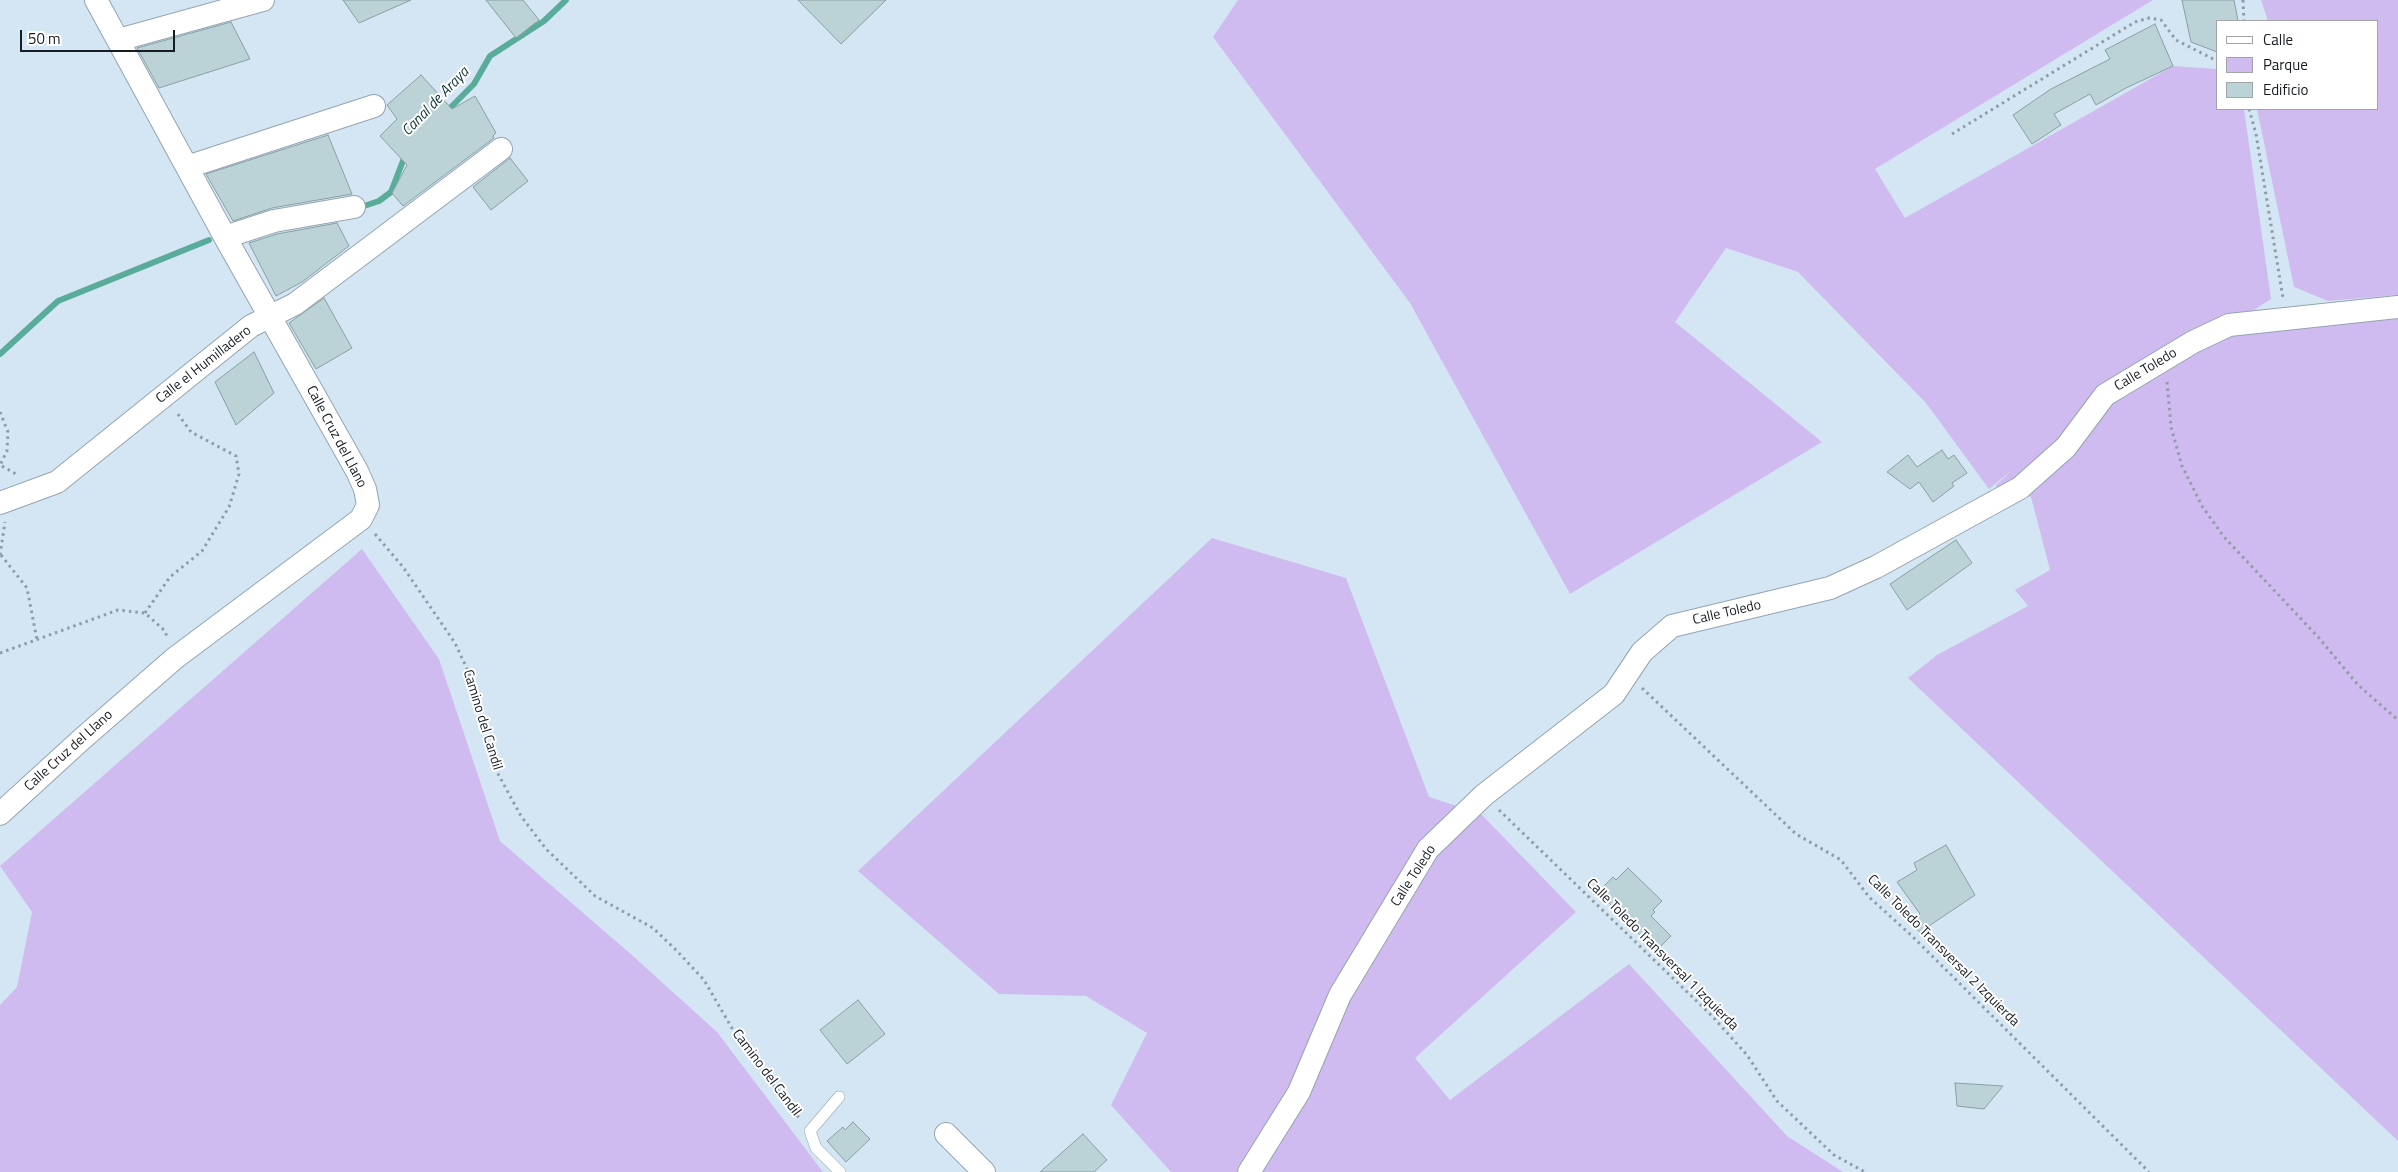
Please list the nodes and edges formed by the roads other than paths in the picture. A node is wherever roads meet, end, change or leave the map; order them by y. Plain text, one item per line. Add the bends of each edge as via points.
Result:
1 (96, 0) edge
2 (263, 0) edge
3 (118, 40) junction
4 (374, 106) dead end
5 (501, 149) dead end
6 (187, 167) junction
7 (354, 207) dead end
8 (225, 236) junction
9 (2398, 308) edge
10 (270, 316) junction
11 (3, 502) edge
12 (0, 814) edge
13 (838, 1097) dead end
14 (946, 1134) dead end
15 (840, 1172) edge
16 (984, 1172) edge
17 (1249, 1172) edge

1 - 3 street, Calle Cruz del Llano
2 - 3 street
3 - 6 street, Calle Cruz del Llano
4 - 6 street
5 - 10 street, Calle el Humilladero via 294,304
6 - 8 street, Calle Cruz del Llano
7 - 8 street via 274,221
8 - 10 street, Calle Cruz del Llano
9 - 17 street, Calle Toledo via 2229,325 2193,342 2105,395 2066,447 2020,488 1876,567 1830,588 1672,626 1642,652 1614,694 1484,795 1428,849 1340,995 1299,1092
10 - 11 street, Calle el Humilladero via 251,326 57,482
10 - 12 street, Calle Cruz del Llano via 366,489 368,505 361,519 175,658
13 - 15 lane, Camino del Candil via 810,1131 816,1148
14 - 16 street

